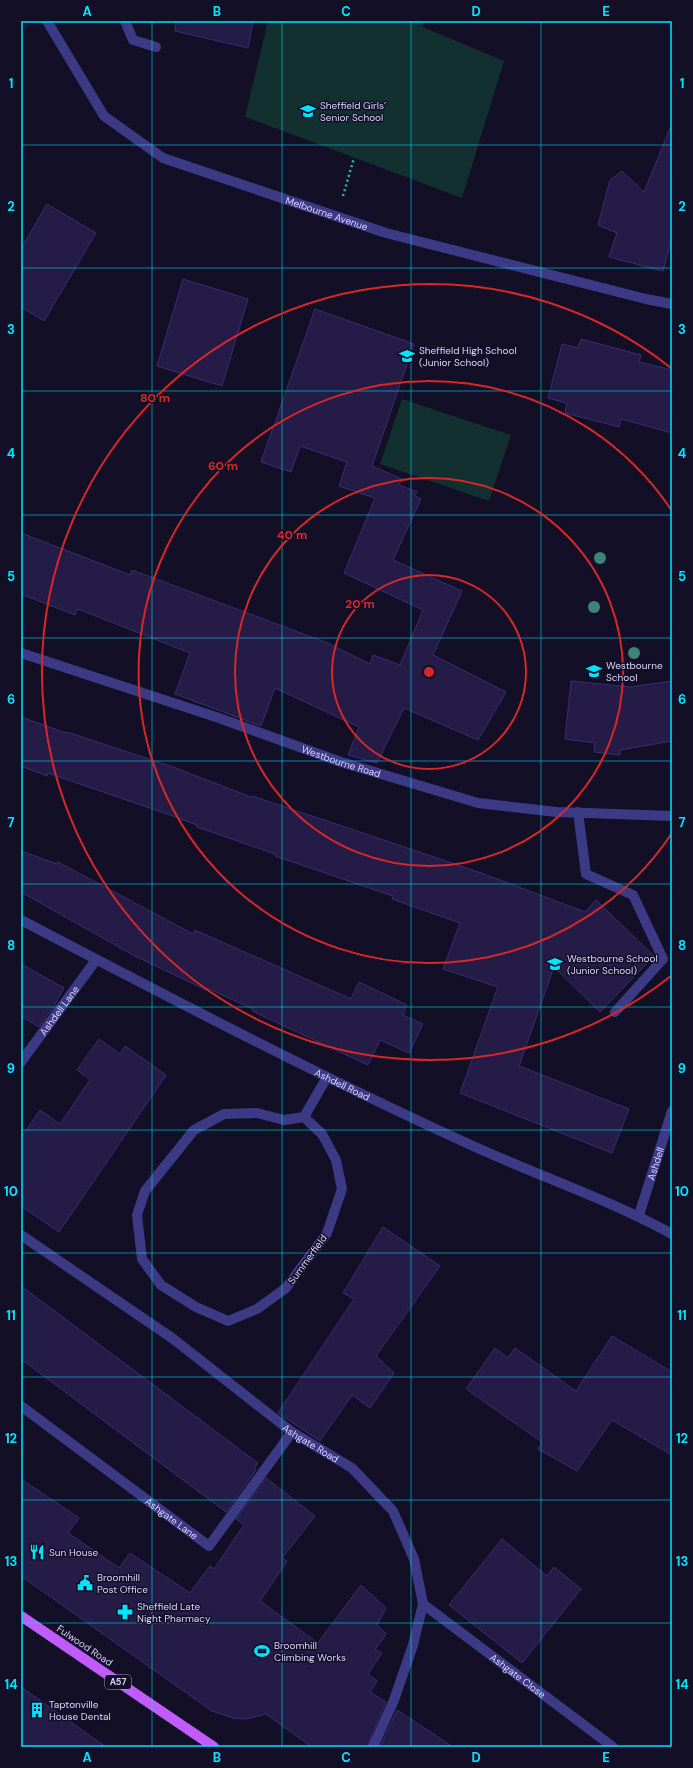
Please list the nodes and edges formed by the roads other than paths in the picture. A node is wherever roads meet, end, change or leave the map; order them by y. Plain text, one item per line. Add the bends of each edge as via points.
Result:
1 (47, 21) edge
2 (125, 21) edge
3 (156, 47) dead end
4 (672, 304) edge
5 (21, 653) edge
6 (578, 812) junction
7 (671, 818) edge
8 (21, 920) edge
9 (96, 960) junction
10 (615, 1012) dead end
11 (21, 1062) edge
12 (327, 1077) junction
13 (672, 1111) edge
14 (304, 1117) junction
15 (639, 1216) junction
16 (672, 1234) edge
17 (21, 1235) edge
18 (21, 1406) edge
19 (292, 1432) junction
20 (423, 1604) junction
21 (21, 1616) edge
22 (214, 1747) edge
23 (373, 1747) edge
24 (613, 1747) edge

1 - 4 street, Melbourne Avenue via 104,116 163,158 386,233
2 - 3 street via 132,40
5 - 6 street, Westbourne Road via 341,762 478,803
6 - 7 street, Westbourne Road
6 - 10 street via 586,874 633,896 663,959
8 - 9 street, Ashdell Road
9 - 11 street, Ashdell Lane
9 - 12 street, Ashdell Road
12 - 14 street
12 - 15 street, Ashdell Road via 474,1146
13 - 15 street, Ashdell
14 - 14 street, Summerfield via 284,1120 257,1113 224,1114 194,1130 144,1191 137,1215 142,1259 161,1285 196,1307 228,1321 257,1309 286,1288 327,1233 342,1189 336,1160 322,1134
15 - 16 street, Ashdell Road
17 - 19 street, Ashgate Road via 172,1338
18 - 19 street, Ashgate Lane via 209,1546
19 - 20 street, Ashgate Road via 352,1468 393,1511 414,1560
20 - 23 street, Ashgate Road via 413,1645 394,1700
20 - 24 street, Ashgate Close
21 - 22 main road, Fulwood Road / A57

